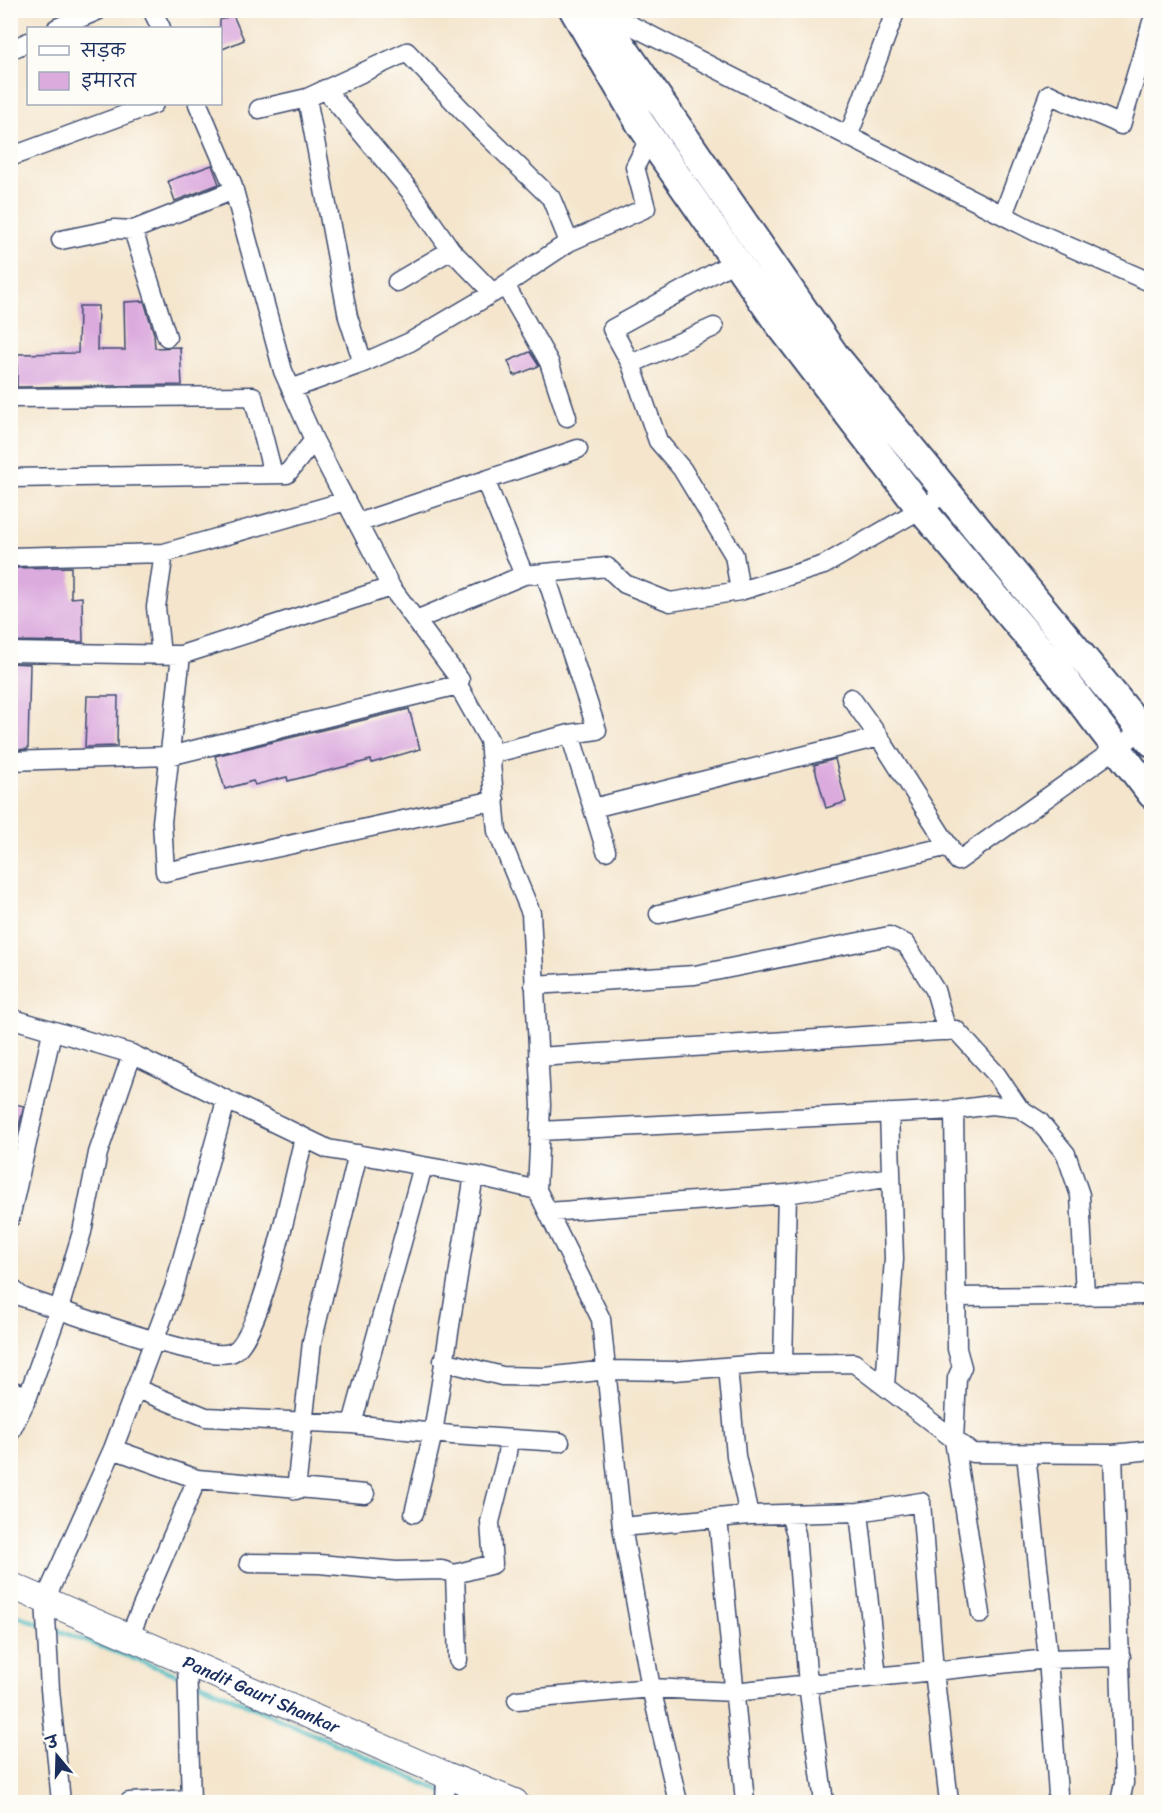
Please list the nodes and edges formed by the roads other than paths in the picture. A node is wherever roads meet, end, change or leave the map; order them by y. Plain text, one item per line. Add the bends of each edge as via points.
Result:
1 (99, 10) edge
2 (574, 10) edge
3 (599, 10) edge
4 (896, 10) edge
5 (1152, 22) edge
6 (59, 27) edge
7 (27, 42) edge
8 (10, 50) edge
9 (325, 89) junction
10 (307, 98) junction
11 (151, 105) edge
12 (198, 105) edge
13 (259, 109) dead end
14 (848, 137) junction
15 (650, 138) junction
16 (10, 157) edge
17 (234, 190) junction
18 (1003, 215) junction
19 (747, 228) junction
20 (133, 230) junction
21 (61, 240) dead end
22 (569, 242) junction
23 (451, 250) junction
24 (730, 253) junction
25 (397, 282) dead end
26 (1152, 283) edge
27 (499, 289) junction
28 (714, 327) dead end
29 (167, 337) dead end
30 (363, 363) junction
31 (631, 364) junction
32 (291, 389) junction
33 (10, 398) edge
34 (567, 417) dead end
35 (314, 440) junction
36 (578, 449) dead end
37 (273, 474) junction
38 (10, 477) edge
39 (485, 480) junction
40 (946, 492) junction
41 (346, 501) junction
42 (921, 509) junction
43 (358, 523) junction
44 (164, 553) junction
45 (10, 557) edge
46 (544, 573) junction
47 (524, 575) junction
48 (392, 587) junction
49 (740, 591) junction
50 (416, 620) junction
51 (10, 652) edge
52 (161, 655) junction
53 (181, 655) junction
54 (459, 685) junction
55 (851, 698) dead end
56 (570, 734) junction
57 (1147, 736) edge
58 (879, 737) junction
59 (1117, 750) junction
60 (491, 754) junction
61 (169, 756) junction
62 (10, 761) edge
63 (1152, 794) edge
64 (495, 800) junction
65 (593, 808) junction
66 (949, 846) junction
67 (606, 851) dead end
68 (659, 914) dead end
69 (534, 985) junction
70 (10, 1018) edge
71 (947, 1030) junction
72 (52, 1032) junction
73 (132, 1054) junction
74 (538, 1057) junction
75 (226, 1101) junction
76 (1019, 1108) junction
77 (954, 1110) junction
78 (889, 1113) junction
79 (540, 1131) junction
80 (304, 1138) junction
81 (358, 1154) junction
82 (423, 1166) junction
83 (474, 1175) junction
84 (891, 1177) junction
85 (537, 1190) junction
86 (787, 1194) junction
87 (548, 1212) junction
88 (10, 1218) edge
89 (10, 1287) edge
90 (1085, 1295) junction
91 (1152, 1295) edge
92 (956, 1297) junction
93 (59, 1309) junction
94 (155, 1340) junction
95 (443, 1360) junction
96 (783, 1364) junction
97 (728, 1367) junction
98 (607, 1370) junction
99 (885, 1386) junction
100 (137, 1389) junction
101 (10, 1390) edge
102 (28, 1396) junction
103 (304, 1421) junction
104 (352, 1424) junction
105 (10, 1433) edge
106 (433, 1433) junction
107 (508, 1439) junction
108 (954, 1440) junction
109 (560, 1442) dead end
110 (113, 1449) junction
111 (1152, 1450) edge
112 (1026, 1454) junction
113 (1113, 1454) junction
114 (197, 1479) junction
115 (296, 1490) junction
116 (364, 1494) dead end
117 (859, 1512) junction
118 (414, 1513) dead end
119 (749, 1515) junction
120 (790, 1515) junction
121 (718, 1518) junction
122 (622, 1527) junction
123 (249, 1563) dead end
124 (455, 1574) junction
125 (10, 1585) edge
126 (45, 1600) junction
127 (981, 1614) dead end
128 (129, 1637) junction
129 (1121, 1656) junction
130 (1048, 1659) junction
131 (458, 1660) dead end
132 (187, 1662) junction
133 (934, 1671) junction
134 (877, 1677) junction
135 (808, 1685) junction
136 (651, 1688) junction
137 (734, 1692) junction
138 (517, 1701) dead end
139 (446, 1775) junction
140 (191, 1801) edge
141 (61, 1803) edge
142 (129, 1803) edge
143 (445, 1803) edge
144 (515, 1803) edge
145 (678, 1803) edge
146 (745, 1803) edge
147 (824, 1803) edge
148 (949, 1803) edge
149 (1056, 1803) edge
150 (1120, 1803) edge

1 - 6 street
2 - 15 main road
3 - 14 street
3 - 19 main road
4 - 14 street
5 - 18 street via 1121,125 1049,94
7 - 8 street
9 - 10 street
9 - 22 street via 407,52 551,198
9 - 23 street via 410,190
10 - 13 street
10 - 30 street via 348,318
11 - 16 street
12 - 17 street
14 - 18 street
15 - 22 street via 635,167 646,208
15 - 24 main road
17 - 20 street
17 - 32 street
18 - 26 street
19 - 24 main road
19 - 40 main road via 835,356
20 - 21 street
20 - 29 street
22 - 27 street
23 - 25 street
23 - 27 street
24 - 31 street via 612,328
24 - 42 main road
27 - 30 street via 410,342
27 - 34 street via 549,362
28 - 31 street
30 - 32 street
31 - 49 street via 658,441 682,470 734,555
32 - 35 street
33 - 37 street via 253,396
35 - 37 street via 287,474
35 - 41 street
36 - 39 street
37 - 38 street
39 - 43 street
39 - 47 street
40 - 42 street
40 - 57 main road
41 - 43 street
41 - 44 street
42 - 49 street via 824,565
42 - 59 main road via 1056,669
43 - 48 street
44 - 45 street
44 - 52 street via 156,607
46 - 47 street
46 - 49 street via 607,567 625,584 670,602
46 - 56 street via 597,730
47 - 50 street
48 - 50 street
48 - 53 street
50 - 54 street via 460,680
51 - 52 street
52 - 53 street
53 - 61 street
54 - 60 street via 489,740
54 - 61 street
55 - 58 street
56 - 60 street
56 - 65 street
57 - 59 street
58 - 65 street
58 - 66 street
59 - 63 main road
59 - 66 street via 958,861
60 - 64 street
61 - 62 street
61 - 64 street via 162,822 165,872
64 - 69 street via 497,831 531,914
65 - 67 street
66 - 68 street
69 - 71 street via 695,975 889,936 906,944 934,990
69 - 74 street
70 - 72 street
71 - 74 street
71 - 76 street via 956,1030 996,1074
72 - 73 street
72 - 88 street
73 - 75 street
73 - 93 street via 98,1153 82,1232
74 - 79 street
75 - 80 street
75 - 94 street via 174,1288
76 - 77 street
76 - 90 street via 1039,1121 1066,1155 1080,1195
77 - 78 street
77 - 92 street
78 - 79 street
78 - 84 street
79 - 85 street
80 - 81 street via 328,1149
80 - 94 street via 260,1311 243,1345 231,1353 212,1355
81 - 82 street
81 - 103 street via 312,1342
82 - 83 street
82 - 104 street
83 - 85 street
83 - 95 street
84 - 86 street
84 - 99 street via 894,1259
85 - 87 street
86 - 87 street
86 - 96 street
87 - 98 street via 601,1319
89 - 93 street via 22,1297
90 - 91 street
90 - 92 street
92 - 108 street via 957,1349 962,1366 957,1378
93 - 94 street
93 - 102 street
94 - 100 street
95 - 98 street via 502,1376 546,1377
95 - 106 street
96 - 97 street
96 - 99 street via 854,1362
97 - 98 street
97 - 119 street via 736,1456
98 - 122 street
99 - 108 street
100 - 103 street via 206,1417
100 - 110 street
101 - 102 street
102 - 105 street
103 - 104 street
103 - 115 street
104 - 106 street
106 - 107 street
106 - 118 street
107 - 109 street
107 - 124 street via 490,1522 493,1564
108 - 112 street via 972,1453
108 - 127 street
110 - 114 street
110 - 126 street
111 - 113 street
112 - 113 street
112 - 130 street
113 - 129 street
114 - 115 street
114 - 128 street
115 - 116 street
117 - 120 street
117 - 133 street via 921,1502
117 - 134 street
119 - 120 street
119 - 121 street
120 - 135 street via 796,1534
121 - 122 street
121 - 137 street
122 - 136 street
123 - 124 street via 442,1570
124 - 131 street
125 - 126 street, Pandit Gauri Shankar
126 - 128 street, Pandit Gauri Shankar
126 - 141 street
128 - 132 street, Pandit Gauri Shankar
129 - 130 street
129 - 150 street via 1124,1784
130 - 133 street
130 - 149 street
132 - 139 street, Pandit Gauri Shankar
132 - 140 street
133 - 134 street
133 - 148 street
134 - 135 street
135 - 137 street
135 - 147 street
136 - 137 street
136 - 138 street
136 - 145 street
137 - 146 street
139 - 143 street
139 - 144 street, Pandit Gauri Shankar
140 - 142 street

